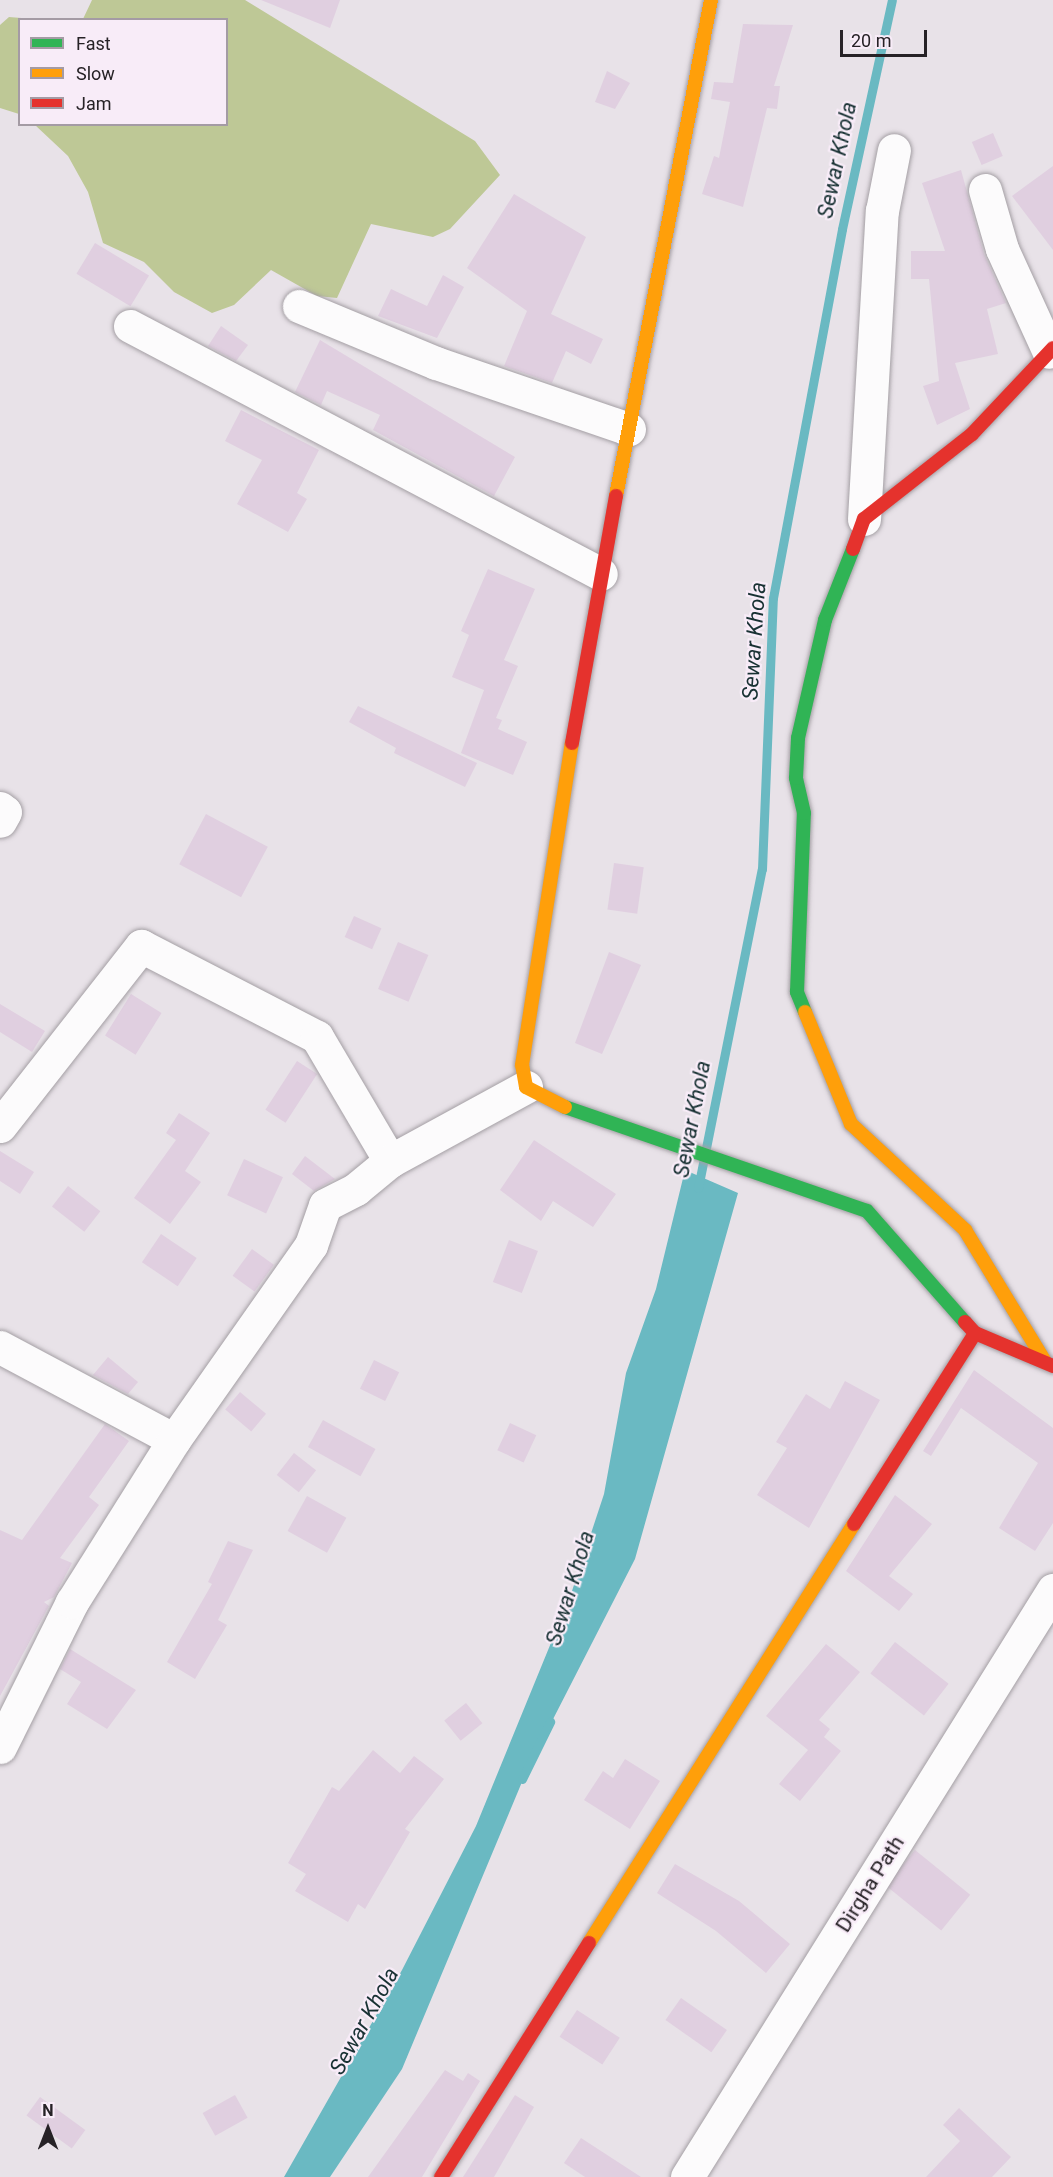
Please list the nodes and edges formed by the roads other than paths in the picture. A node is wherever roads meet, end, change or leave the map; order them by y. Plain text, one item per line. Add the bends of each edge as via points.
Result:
1 (711, 0) edge
2 (894, 150) dead end
3 (985, 190) dead end
4 (299, 306) dead end
5 (130, 326) dead end
6 (1051, 350) edge
7 (629, 429) junction
8 (864, 519) junction
9 (601, 574) junction
10 (0, 808) edge
11 (0, 821) edge
12 (526, 1087) junction
13 (0, 1126) edge
14 (390, 1161) junction
15 (975, 1333) junction
16 (0, 1347) edge
17 (1048, 1363) edge
18 (174, 1440) junction
19 (1053, 1590) edge
20 (0, 1747) edge
21 (441, 2177) edge
22 (687, 2177) edge

1 - 7 street
2 - 8 street via 882,211
3 - 6 street via 1002,249
4 - 7 street via 436,363
5 - 9 street
6 - 8 street via 972,434
7 - 9 street
8 - 17 street via 825,620 798,738 796,777 804,813 797,992 851,1124 965,1230
9 - 12 street via 528,1016 522,1065
10 - 11 street via 5,812
12 - 14 street
12 - 15 street via 559,1105 867,1211
13 - 14 street via 141,946 317,1037
14 - 18 street via 356,1190 325,1205 311,1245
15 - 17 street
15 - 21 street
16 - 18 street
18 - 20 street via 72,1602
19 - 22 street, Dirgha Path

